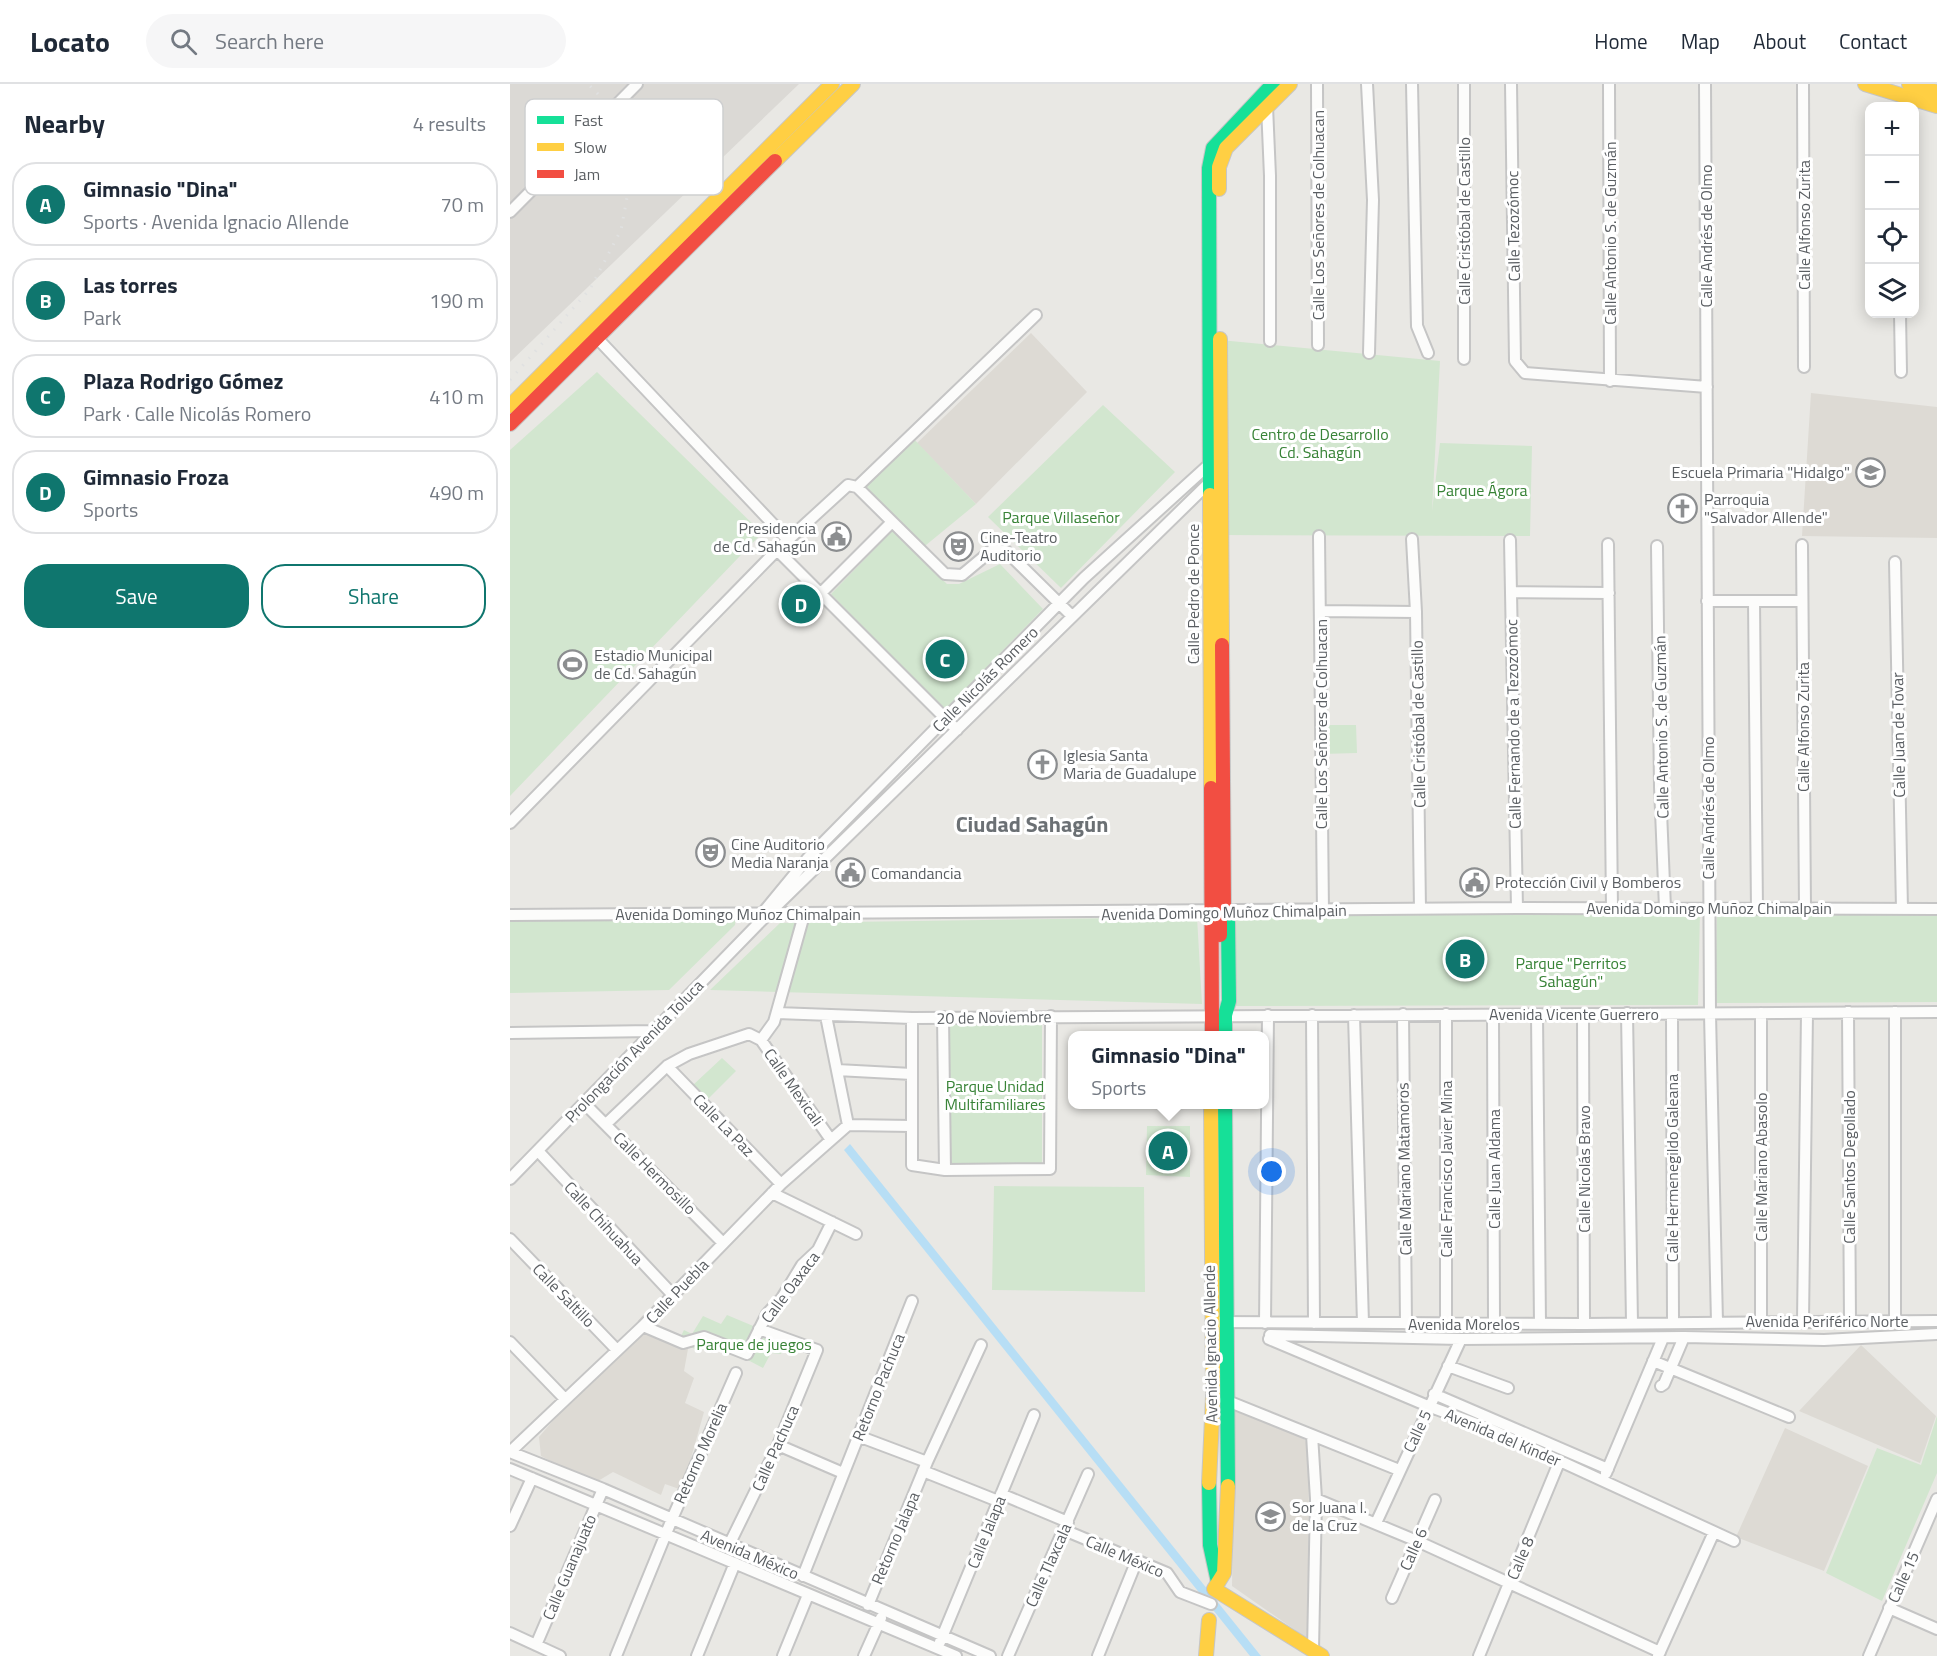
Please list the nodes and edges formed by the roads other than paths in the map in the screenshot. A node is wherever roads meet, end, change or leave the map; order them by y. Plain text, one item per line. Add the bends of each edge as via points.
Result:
1 (637, 84) edge
2 (832, 84) edge
3 (853, 84) edge
4 (1273, 84) edge
5 (1290, 84) edge
6 (1317, 84) edge
7 (1367, 84) edge
8 (1412, 84) edge
9 (1464, 84) edge
10 (1511, 84) edge
11 (1609, 84) edge
12 (1705, 84) edge
13 (1803, 84) edge
14 (1865, 84) edge
15 (1910, 84) edge
16 (1937, 94) edge
17 (622, 99) edge
18 (1900, 101) edge
19 (1267, 106) junction
20 (1214, 169) junction
21 (527, 195) edge
22 (510, 212) edge
23 (636, 289) junction
24 (1036, 315) dead end
25 (1900, 318) edge
26 (597, 338) junction
27 (1270, 341) dead end
28 (1318, 345) dead end
29 (572, 353) junction
30 (1369, 353) dead end
31 (1428, 353) dead end
32 (1464, 359) dead end
33 (1804, 367) dead end
34 (1900, 372) dead end
35 (1610, 381) junction
36 (1707, 387) junction
37 (510, 406) edge
38 (510, 424) edge
39 (1215, 468) junction
40 (1209, 482) junction
41 (857, 487) junction
42 (892, 522) junction
43 (1319, 536) dead end
44 (1412, 539) dead end
45 (788, 540) junction
46 (1510, 540) dead end
47 (1608, 544) dead end
48 (1802, 545) dead end
49 (1657, 546) dead end
50 (777, 550) junction
51 (1895, 562) dead end
52 (1511, 592) junction
53 (821, 593) junction
54 (1610, 593) junction
55 (1707, 601) junction
56 (1754, 601) junction
57 (1802, 601) junction
58 (1060, 604) junction
59 (1320, 611) junction
60 (1416, 612) junction
61 (1072, 616) junction
62 (1019, 645) junction
63 (1030, 657) junction
64 (945, 719) junction
65 (957, 730) junction
66 (510, 823) edge
67 (807, 858) junction
68 (817, 868) junction
69 (1517, 908) junction
70 (1665, 908) junction
71 (1420, 909) junction
72 (1612, 909) junction
73 (1709, 909) junction
74 (1757, 909) junction
75 (1804, 909) junction
76 (1902, 909) junction
77 (1937, 909) edge
78 (1323, 911) junction
79 (1217, 912) junction
80 (510, 915) edge
81 (804, 915) junction
82 (763, 917) junction
83 (1848, 1012) junction
84 (1895, 1012) junction
85 (1937, 1012) edge
86 (777, 1013) junction
87 (1627, 1013) junction
88 (1761, 1013) junction
89 (1807, 1013) junction
90 (1403, 1014) junction
91 (1446, 1014) junction
92 (1583, 1014) junction
93 (1672, 1014) junction
94 (1710, 1014) junction
95 (1268, 1015) junction
96 (1312, 1015) junction
97 (1354, 1015) junction
98 (1493, 1015) junction
99 (1537, 1015) junction
100 (826, 1016) junction
101 (1051, 1016) junction
102 (1218, 1016) junction
103 (943, 1017) junction
104 (912, 1018) junction
105 (654, 1031) junction
106 (1213, 1031) edge
107 (1224, 1031) edge
108 (1268, 1031) edge
109 (510, 1033) edge
110 (760, 1038) junction
111 (667, 1066) junction
112 (837, 1070) junction
113 (912, 1074) junction
114 (585, 1104) junction
115 (1211, 1109) edge
116 (1225, 1109) edge
117 (1267, 1109) edge
118 (606, 1124) junction
119 (911, 1126) junction
120 (840, 1133) junction
121 (538, 1151) junction
122 (945, 1170) junction
123 (510, 1179) edge
124 (781, 1184) junction
125 (772, 1193) junction
126 (832, 1222) junction
127 (856, 1234) dead end
128 (510, 1239) edge
129 (723, 1243) junction
130 (672, 1294) junction
131 (912, 1301) dead end
132 (1761, 1321) junction
133 (1803, 1321) junction
134 (1895, 1321) junction
135 (1937, 1321) edge
136 (1219, 1322) junction
137 (1717, 1322) junction
138 (1850, 1322) junction
139 (1264, 1323) junction
140 (1314, 1323) junction
141 (1363, 1323) junction
142 (1632, 1323) junction
143 (1672, 1323) junction
144 (1406, 1324) junction
145 (1446, 1324) junction
146 (1494, 1324) junction
147 (1540, 1324) junction
148 (1584, 1324) junction
149 (643, 1326) junction
150 (759, 1329) junction
151 (1937, 1334) edge
152 (1269, 1337) joint
153 (1684, 1337) junction
154 (1663, 1338) junction
155 (1461, 1339) junction
156 (510, 1342) edge
157 (981, 1345) dead end
158 (617, 1350) junction
159 (1653, 1361) junction
160 (1448, 1366) junction
161 (1671, 1369) junction
162 (736, 1373) dead end
163 (1661, 1386) dead end
164 (1508, 1388) dead end
165 (1434, 1394) junction
166 (1213, 1397) junction
167 (565, 1399) junction
168 (1229, 1400) junction
169 (1428, 1406) junction
170 (1034, 1415) dead end
171 (1789, 1417) dead end
172 (1312, 1435) junction
173 (858, 1436) junction
174 (778, 1445) junction
175 (510, 1452) edge
176 (1560, 1460) junction
177 (925, 1467) junction
178 (1608, 1468) junction
179 (510, 1469) edge
180 (1399, 1470) junction
181 (843, 1473) junction
182 (1088, 1474) dead end
183 (532, 1478) junction
184 (1603, 1480) junction
185 (603, 1489) junction
186 (1000, 1497) junction
187 (1316, 1499) junction
188 (1937, 1499) edge
189 (1435, 1500) dead end
190 (596, 1503) junction
191 (672, 1519) junction
192 (1376, 1523) junction
193 (510, 1526) edge
194 (1066, 1526) junction
195 (1714, 1532) junction
196 (666, 1534) junction
197 (1417, 1541) junction
198 (1734, 1541) dead end
199 (729, 1545) junction
200 (1137, 1560) junction
201 (735, 1563) junction
202 (803, 1576) junction
203 (1509, 1584) junction
204 (1216, 1586) junction
205 (808, 1595) junction
206 (1392, 1598) dead end
207 (1211, 1604) dead end
208 (867, 1605) junction
209 (1889, 1608) junction
210 (885, 1612) junction
211 (1209, 1620) joint
212 (878, 1622) junction
213 (1937, 1629) edge
214 (510, 1633) edge
215 (943, 1636) junction
216 (536, 1645) junction
217 (937, 1648) junction
218 (1318, 1653) edge
219 (1659, 1654) edge
220 (560, 1656) edge
221 (616, 1656) edge
222 (697, 1656) edge
223 (783, 1656) edge
224 (864, 1656) edge
225 (955, 1656) edge
226 (990, 1656) edge
227 (1008, 1656) edge
228 (1098, 1656) edge
229 (1206, 1656) edge
230 (1479, 1656) edge
231 (1869, 1656) edge

1 - 17 street
2 - 23 street
3 - 23 street
4 - 20 street via 1214,148
5 - 19 street
6 - 28 street, Calle Los Señores de Colhuacan
7 - 30 street via 1373,200
8 - 31 street via 1417,326
9 - 32 street, Calle Cristóbal de Castillo
10 - 35 street, Calle Tezozómoc via 1515,360 1525,373
11 - 35 street, Calle Antonio S. de Guzmán
12 - 36 street, Calle Andrés de Olmo
13 - 33 street, Calle Alfonso Zurita
14 - 18 street
15 - 16 street
16 - 18 street
19 - 20 street via 1226,148
19 - 27 street
20 - 39 street, Calle Pedro de Ponce
20 - 39 street, Calle Pedro de Ponce via 1220,454
21 - 22 street
23 - 26 street
23 - 29 street
24 - 41 street
25 - 34 street
26 - 29 street
26 - 45 street
29 - 37 street
29 - 38 street
35 - 36 street
36 - 55 street, Calle Andrés de Olmo
39 - 40 street, Calle Pedro de Ponce
39 - 58 street, Calle Nicolás Romero via 1084,578
39 - 79 street, Calle Pedro de Ponce
40 - 61 street, Calle Nicolás Romero
40 - 79 street, Calle Pedro de Ponce
41 - 42 street
41 - 45 street via 843,487
42 - 53 street
42 - 58 street via 941,572 951,576 968,572 992,550 1006,551
43 - 59 street, Calle Los Señores de Colhuacan
44 - 60 street, Calle Cristóbal de Castillo
45 - 50 street
46 - 52 street, Calle Fernando de a Tezozómoc
47 - 54 street
48 - 57 street, Calle Alfonso Zurita
49 - 70 street, Calle Antonio S. de Guzmán
50 - 53 street
50 - 66 street
51 - 76 street, Calle Juan de Tovar
52 - 54 street
52 - 69 street, Calle Fernando de a Tezozómoc
53 - 64 street
54 - 72 street
55 - 56 street
55 - 73 street, Calle Andrés de Olmo
56 - 57 street
56 - 74 street
57 - 75 street, Calle Alfonso Zurita
58 - 61 street
58 - 62 street, Calle Nicolás Romero
59 - 60 street
59 - 78 street, Calle Los Señores de Colhuacan
60 - 71 street, Calle Cristóbal de Castillo
61 - 63 street, Calle Nicolás Romero
62 - 63 street
62 - 64 street, Calle Nicolás Romero
63 - 65 street, Calle Nicolás Romero
64 - 65 street
64 - 67 street, Calle Nicolás Romero
65 - 68 street, Calle Nicolás Romero
67 - 68 street
67 - 82 street, Calle Nicolás Romero
68 - 82 street, Calle Nicolás Romero
69 - 71 street, Avenida Domingo Muñoz Chimalpain
69 - 72 street, Avenida Domingo Muñoz Chimalpain
70 - 72 street, Avenida Domingo Muñoz Chimalpain
70 - 73 street, Avenida Domingo Muñoz Chimalpain
71 - 78 street, Avenida Domingo Muñoz Chimalpain
73 - 74 street, Avenida Domingo Muñoz Chimalpain
73 - 94 street, Calle Andrés de Olmo
74 - 75 street, Avenida Domingo Muñoz Chimalpain
75 - 76 street, Avenida Domingo Muñoz Chimalpain
76 - 77 street, Avenida Domingo Muñoz Chimalpain
78 - 79 street, Avenida Domingo Muñoz Chimalpain
79 - 81 street, Avenida Domingo Muñoz Chimalpain
79 - 102 street, Calle Pedro de Ponce via 1228,924 1229,1001
80 - 82 street, Avenida Domingo Muñoz Chimalpain
81 - 82 street, Avenida Domingo Muñoz Chimalpain
81 - 86 street
82 - 105 street, Prolongación Avenida Toluca
83 - 84 street, Avenida Vicente Guerrero
83 - 89 street, Avenida Vicente Guerrero
83 - 138 street, Calle Santos Degollado
84 - 85 street, Avenida Vicente Guerrero
84 - 134 street
86 - 100 street, 20 de Noviembre
86 - 110 street via 772,1028
87 - 92 street, Avenida Vicente Guerrero
87 - 93 street, Avenida Vicente Guerrero
87 - 142 street
88 - 89 street, Avenida Vicente Guerrero
88 - 94 street, Avenida Vicente Guerrero
88 - 132 street, Calle Mariano Abasolo
89 - 133 street
90 - 91 street, Avenida Vicente Guerrero
90 - 97 street, Avenida Vicente Guerrero
90 - 144 street, Calle Mariano Matamoros
91 - 98 street, Avenida Vicente Guerrero
91 - 145 street, Calle Francisco Javier Mina
92 - 99 street, Avenida Vicente Guerrero
92 - 148 street, Calle Nicolás Bravo
93 - 94 street, Avenida Vicente Guerrero
93 - 143 street, Calle Hermenegildo Galeana
94 - 137 street
95 - 96 street, Avenida Vicente Guerrero
95 - 102 street, Avenida Vicente Guerrero
95 - 108 street
96 - 97 street, Avenida Vicente Guerrero
96 - 140 street
97 - 141 street
98 - 99 street, Avenida Vicente Guerrero
98 - 146 street, Calle Juan Aldama
99 - 147 street
100 - 104 street, 20 de Noviembre
100 - 112 street
101 - 102 street, 20 de Noviembre
101 - 103 street, 20 de Noviembre
101 - 122 street via 1050,1169
102 - 106 street
102 - 107 street
103 - 104 street, 20 de Noviembre
103 - 122 street
104 - 113 street
105 - 109 street
105 - 114 street, Prolongación Avenida Toluca
110 - 111 street, Prolongación Avenida Toluca via 749,1034 689,1054
110 - 120 street, Calle Mexicali
111 - 118 street, Prolongación Avenida Toluca
111 - 124 street, Calle La Paz
112 - 113 street
112 - 120 street
113 - 119 street
114 - 118 street, Calle Hermosillo
114 - 121 street, Prolongación Avenida Toluca
115 - 136 street, Avenida Ignacio Allende via 1209,1220
116 - 136 street, Avenida Ignacio Allende
117 - 139 street
118 - 129 street, Calle Hermosillo
119 - 120 street
119 - 122 street via 911,1159 915,1166
120 - 124 street, Calle Puebla
121 - 123 street, Prolongación Avenida Toluca
121 - 130 street, Calle Chihuahua
124 - 125 street, Calle Puebla
125 - 126 street
125 - 129 street, Calle Puebla
126 - 127 street
126 - 150 street, Calle Oaxaca via 818,1250 802,1265
128 - 158 street, Calle Saltillo
129 - 130 street, Calle Puebla
130 - 149 street, Calle Puebla
131 - 173 street, Retorno Pachuca
132 - 133 street, Avenida Periférico Norte
132 - 137 street, Avenida Periférico Norte
133 - 138 street, Avenida Periférico Norte
134 - 135 street, Avenida Periférico Norte
134 - 138 street, Avenida Periférico Norte
136 - 139 street, Avenida Morelos
136 - 166 street, Avenida Ignacio Allende
136 - 168 street, Avenida Ignacio Allende
137 - 143 street, Avenida Morelos
139 - 140 street, Avenida Morelos
140 - 141 street, Avenida Morelos
141 - 144 street, Avenida Morelos
142 - 143 street, Avenida Morelos
142 - 148 street, Avenida Morelos
144 - 145 street, Avenida Morelos
145 - 146 street, Avenida Morelos
146 - 147 street, Avenida Morelos
147 - 148 street, Avenida Morelos
149 - 150 street, Calle Oaxaca via 679,1342 704,1337 745,1354 749,1353
149 - 158 street, Calle Puebla
150 - 174 street, Calle Pachuca via 817,1350
151 - 153 street, Avenida Morelos via 1824,1340
152 - 155 street, Avenida Morelos
152 - 169 street, Avenida del Kinder
153 - 154 street, Avenida Morelos
153 - 161 street
154 - 155 street, Avenida Morelos
154 - 159 street
155 - 160 street, Calle 5
156 - 167 street
157 - 177 street, Retorno Jalapa
158 - 167 street, Calle Puebla
159 - 161 street
159 - 178 street
160 - 164 street
160 - 165 street, Calle 5
161 - 163 street
161 - 171 street
162 - 191 street, Retorno Morelia
165 - 169 street, Calle 5
165 - 178 street
166 - 168 street
166 - 204 street, Avenida Ignacio Allende via 1210,1529
167 - 175 street, Calle Puebla
168 - 172 street
168 - 204 street, Avenida Ignacio Allende via 1227,1532 1224,1573
169 - 176 street, Avenida del Kinder
169 - 180 street, Calle 5
170 - 186 street, Calle Jalapa
172 - 180 street
172 - 187 street
173 - 177 street
173 - 181 street, Retorno Pachuca
174 - 181 street
174 - 199 street, Calle Pachuca
175 - 185 street, Avenida México
176 - 184 street, Avenida del Kinder
176 - 203 street, Calle 8
177 - 186 street, Retorno Jalapa
177 - 208 street, Retorno Jalapa
178 - 184 street
179 - 183 street, Avenida México
180 - 192 street, Calle 5
181 - 202 street, Retorno Pachuca
182 - 194 street, Calle Tlaxcala
183 - 190 street, Avenida México
183 - 193 street
184 - 195 street, Avenida del Kinder
185 - 190 street, Calle Guanajuato
185 - 191 street, Avenida México
186 - 194 street, Retorno Jalapa
186 - 215 street, Calle Jalapa
187 - 192 street
187 - 218 street
188 - 209 street, Calle 15
189 - 197 street, Calle 6
190 - 196 street, Avenida México
190 - 216 street, Calle Guanajuato
191 - 196 street, Retorno Morelia
191 - 199 street, Avenida México
192 - 197 street
194 - 200 street, Calle México
194 - 227 street, Calle Tlaxcala
195 - 198 street, Avenida del Kinder
195 - 219 street
196 - 201 street, Avenida México
196 - 221 street
197 - 203 street
197 - 206 street, Calle 6
199 - 202 street, Avenida México
200 - 207 street, Calle México via 1170,1575 1180,1592
200 - 228 street
201 - 205 street, Avenida México
201 - 222 street
202 - 208 street, Avenida México
203 - 219 street
203 - 230 street, Calle 8
204 - 211 street
204 - 218 street
205 - 212 street, Avenida México
205 - 223 street
208 - 210 street, Avenida México
209 - 213 street
209 - 231 street, Calle 15
210 - 212 street
210 - 215 street, Avenida México
211 - 229 street
212 - 217 street, Avenida México
212 - 224 street
214 - 216 street
215 - 217 street, Calle Jalapa
215 - 226 street, Avenida México
216 - 220 street
217 - 225 street, Avenida México

